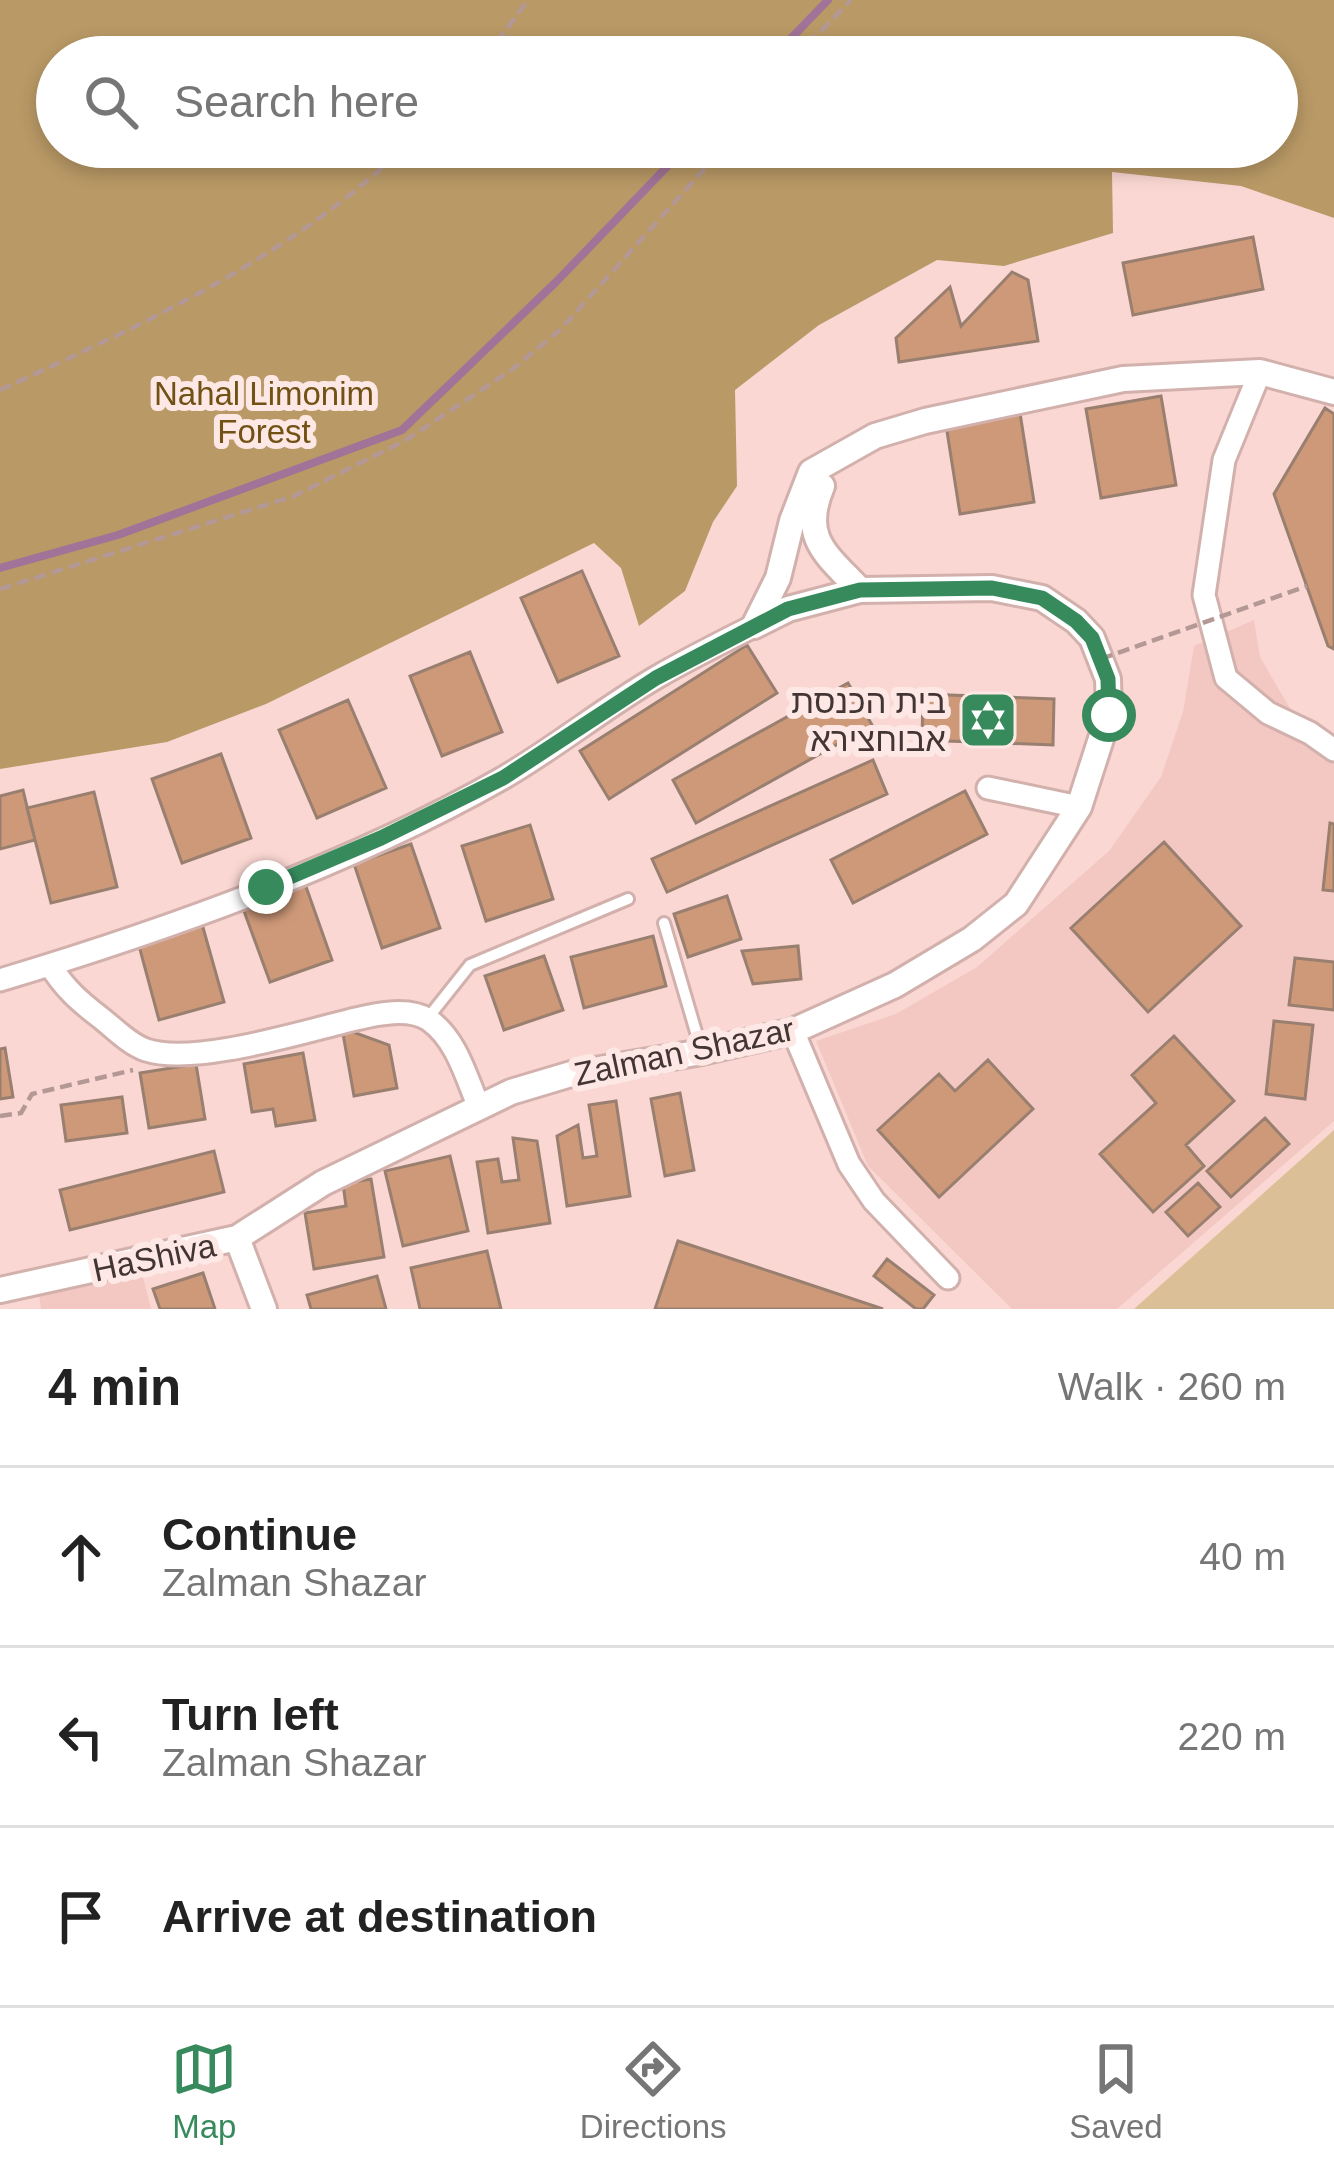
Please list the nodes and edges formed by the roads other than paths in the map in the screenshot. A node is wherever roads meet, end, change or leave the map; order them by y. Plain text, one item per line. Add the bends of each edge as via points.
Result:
1 (1260, 373) junction
2 (1334, 392) edge
3 (832, 461) junction
4 (860, 590) junction
5 (754, 626) junction
6 (1334, 750) edge
7 (988, 788) dead end
8 (1079, 807) junction
9 (628, 899) dead end
10 (664, 923) dead end
11 (50, 964) junction
12 (0, 980) edge
13 (427, 1018) junction
14 (793, 1031) junction
15 (702, 1052) junction
16 (479, 1107) junction
17 (237, 1238) junction
18 (948, 1278) dead end
19 (0, 1290) edge
20 (264, 1309) edge

1 - 2 street
1 - 3 street via 1123,379 925,421
1 - 6 street via 1224,460 1204,596 1226,678
3 - 4 street via 812,511 814,531 821,550
3 - 5 street via 812,472
4 - 5 street
4 - 8 street, Zalman Shazar via 992,588 1042,598 1076,621 1101,659 1109,715
5 - 11 street via 656,678 503,778 381,838
7 - 8 street
8 - 14 street, Zalman Shazar via 1016,904 895,985
9 - 13 lane via 470,965
10 - 15 lane
11 - 12 street
11 - 13 street via 71,994 146,1050 216,1051 377,1015
13 - 16 street via 451,1042
14 - 15 street, Zalman Shazar
14 - 18 street via 849,1163
15 - 16 street, Zalman Shazar via 571,1074
16 - 17 street, Zalman Shazar via 323,1184
17 - 19 street, HaShiva
17 - 20 street

